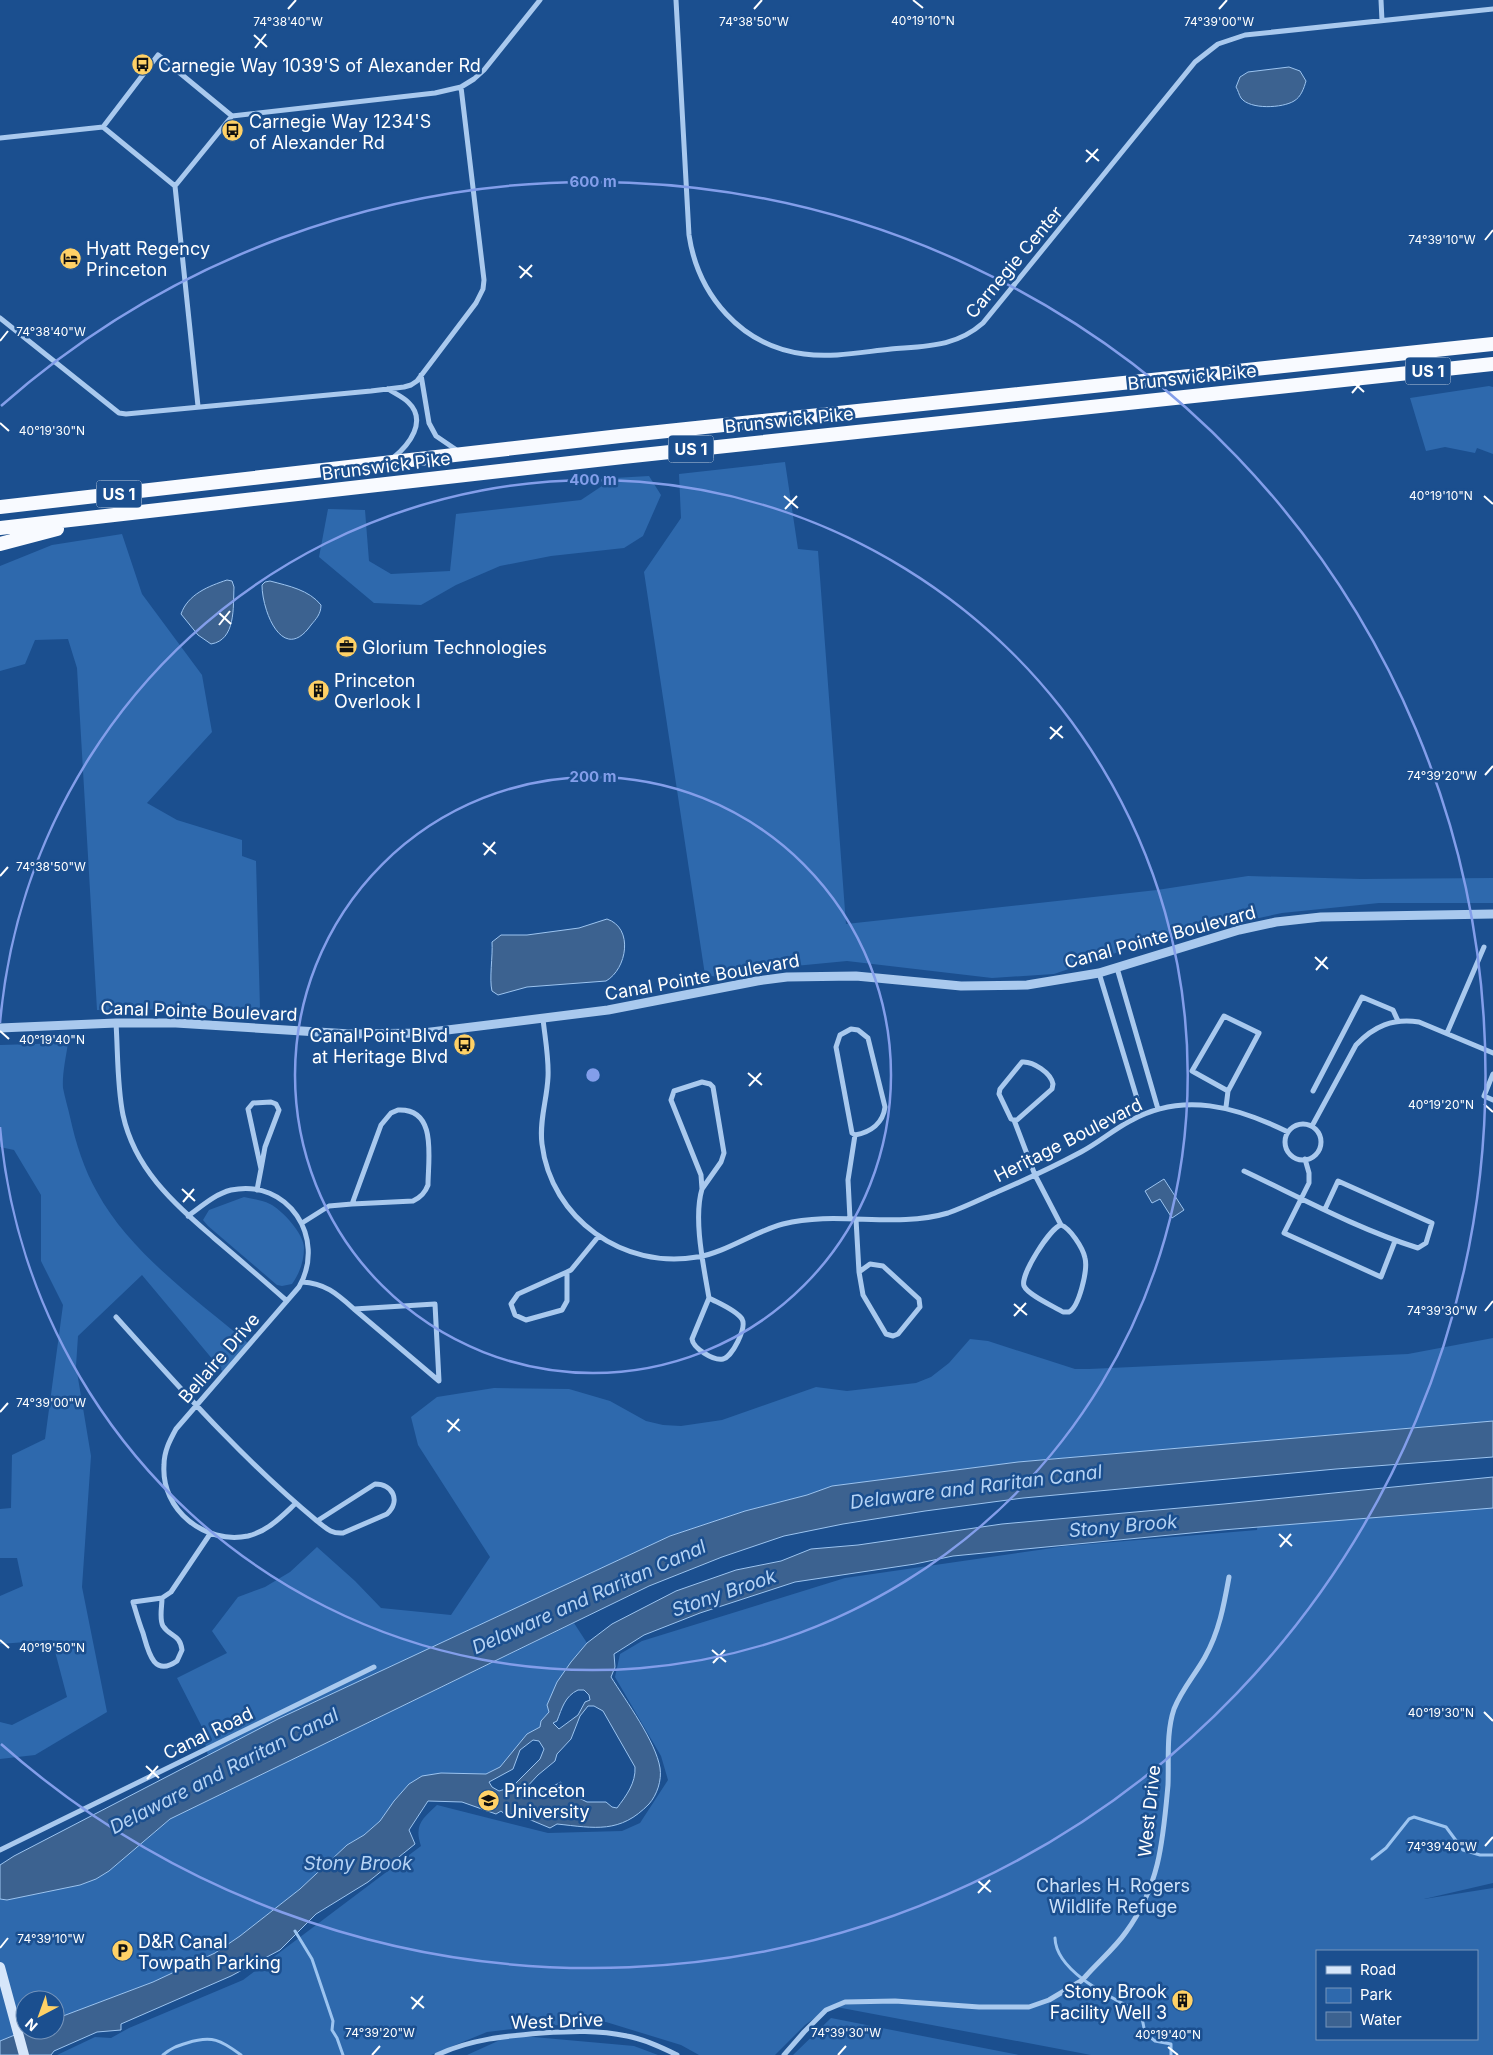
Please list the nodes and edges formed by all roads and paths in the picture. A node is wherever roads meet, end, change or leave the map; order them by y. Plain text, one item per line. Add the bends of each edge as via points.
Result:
1 (540, 0) edge
2 (676, 0) edge
3 (1381, 0) edge
4 (1493, 9) edge
5 (1382, 21) junction
6 (461, 86) junction
7 (232, 116) junction
8 (103, 127) junction
9 (0, 138) edge
10 (176, 186) junction
11 (0, 318) edge
12 (1493, 344) edge
13 (1493, 364) edge
14 (1474, 366) junction
15 (421, 375) junction
16 (1493, 376) edge
17 (388, 389) junction
18 (198, 406) junction
19 (465, 455) junction
20 (385, 464) junction
21 (0, 500) edge
22 (54, 501) junction
23 (0, 507) edge
24 (116, 514) junction
25 (0, 528) edge
26 (0, 544) edge
27 (1493, 914) edge
28 (1484, 946) dead end
29 (1117, 968) junction
30 (1099, 973) junction
31 (543, 1019) junction
32 (1398, 1021) junction
33 (116, 1023) junction
34 (0, 1028) edge
35 (1446, 1033) junction
36 (1493, 1053) edge
37 (1493, 1074) edge
38 (1228, 1090) junction
39 (1314, 1091) dead end
40 (1493, 1100) edge
41 (1226, 1107) junction
42 (1158, 1109) junction
43 (1142, 1115) junction
44 (1014, 1120) junction
45 (1312, 1126) junction
46 (1288, 1132) junction
47 (855, 1135) junction
48 (1305, 1160) junction
49 (261, 1169) junction
50 (1244, 1172) dead end
51 (1035, 1175) junction
52 (702, 1189) junction
53 (257, 1190) junction
54 (1300, 1197) junction
55 (352, 1204) junction
56 (1325, 1209) junction
57 (188, 1216) junction
58 (850, 1219) junction
59 (856, 1219) junction
60 (302, 1223) junction
61 (1061, 1225) junction
62 (598, 1237) junction
63 (1395, 1240) junction
64 (702, 1256) junction
65 (567, 1272) junction
66 (859, 1272) junction
67 (302, 1282) junction
68 (709, 1298) junction
69 (287, 1301) junction
70 (354, 1309) junction
71 (116, 1317) dead end
72 (195, 1406) junction
73 (295, 1504) junction
74 (317, 1521) junction
75 (210, 1534) junction
76 (1230, 1577) dead end
77 (162, 1598) junction
78 (374, 1667) dead end
79 (0, 1850) edge
80 (0, 1967) edge
81 (24, 2055) edge
82 (437, 2055) edge
83 (677, 2055) edge
84 (784, 2055) edge

1 - 6 street via 484,70
2 - 5 street, Carnegie Center via 689,234 702,281 722,310 750,334 783,350 824,355 938,344 973,332 1195,62 1218,44 1245,36
3 - 5 street
4 - 5 street, Carnegie Center
6 - 7 street via 435,93
6 - 15 street via 483,289
7 - 8 street via 158,55
7 - 10 street
8 - 9 street
8 - 10 street
10 - 18 street
11 - 18 street via 119,413
12 - 19 highway, Brunswick Pike / US 1
13 - 14 highway, Brunswick Pike / US 1
14 - 16 highway
14 - 24 highway, Brunswick Pike / US 1
15 - 17 street via 411,385
15 - 19 street via 429,423 436,436
17 - 18 street
17 - 20 street via 408,401 415,411 416,425 412,439 403,451
19 - 20 highway, Brunswick Pike / US 1
20 - 22 highway, Brunswick Pike / US 1
21 - 22 highway
22 - 23 highway, Brunswick Pike / US 1
24 - 25 highway, Brunswick Pike / US 1
24 - 26 highway
27 - 29 street, Canal Pointe Boulevard via 1321,917 1276,922
28 - 35 street
29 - 30 street, Canal Pointe Boulevard
29 - 42 street
30 - 31 street, Canal Pointe Boulevard via 1060,981 994,986 856,976 788,977
30 - 43 street
31 - 33 street, Canal Pointe Boulevard via 386,1035 210,1024
31 - 62 street, Heritage Boulevard via 548,1072 541,1124 546,1163 561,1198
32 - 35 street via 1419,1022
32 - 39 street via 1393,1010 1362,997
32 - 45 street via 1376,1028 1356,1045
33 - 34 street, Canal Pointe Boulevard
33 - 57 street via 120,1095 129,1136 153,1179
35 - 36 street
37 - 40 street via 1484,1096
38 - 38 street via 1259,1033 1224,1016 1192,1071
38 - 41 street
41 - 42 street, Heritage Boulevard via 1197,1104
41 - 46 street, Heritage Boulevard
42 - 43 street, Heritage Boulevard
43 - 51 street, Heritage Boulevard via 1083,1151
44 - 44 street via 1052,1089 1049,1074 1026,1062 1019,1064 1000,1089 1001,1098
44 - 51 street
45 - 46 street via 1299,1124
45 - 48 street via 1319,1133 1321,1146 1318,1152
46 - 48 street via 1285,1139 1288,1151
47 - 47 street via 876,1126 884,1115 885,1107 868,1038 851,1029 840,1035 836,1047 852,1133
47 - 58 street via 849,1174
48 - 54 street via 1309,1183
49 - 49 street via 279,1110 271,1102 253,1103 248,1110
49 - 53 street
50 - 54 street
51 - 59 street, Heritage Boulevard via 965,1206 931,1217
51 - 61 street
52 - 52 street via 724,1153 712,1087 705,1082 674,1091 671,1100 700,1175
52 - 64 street via 699,1219
53 - 57 street, Bellaire Drive via 220,1194
53 - 60 street, Bellaire Drive via 287,1204
54 - 56 street
54 - 63 street via 1284,1233 1381,1277
55 - 55 street via 414,1201 426,1192 427,1130 420,1116 398,1110 385,1118
55 - 60 street via 329,1206
56 - 63 street
56 - 63 street via 1338,1181 1432,1222 1423,1247
57 - 69 street
58 - 59 street, Heritage Boulevard
58 - 64 street, Heritage Boulevard via 784,1224
59 - 66 street
60 - 67 street, Bellaire Drive via 309,1256
61 - 61 street via 1038,1251 1024,1284 1029,1292 1063,1312 1069,1312 1076,1305 1086,1259 1081,1247
62 - 64 street, Heritage Boulevard via 645,1257 679,1259
62 - 65 street
64 - 68 street
65 - 65 street via 518,1294 511,1304 515,1315 526,1320 562,1310 567,1301
66 - 66 street via 863,1295 886,1334 898,1334 920,1307 919,1299 883,1266 870,1264
67 - 69 street, Bellaire Drive
67 - 70 street via 312,1282 332,1290
68 - 68 street via 692,1344 717,1359 723,1359 730,1354 744,1330 744,1324 737,1314
69 - 72 street, Bellaire Drive
70 - 70 street via 432,1375 439,1382 435,1304
71 - 72 street
72 - 73 street
72 - 75 street, Bellaire Drive via 169,1441 164,1479 179,1513
73 - 74 street
73 - 75 street, Bellaire Drive via 274,1524 249,1536
74 - 74 street via 330,1532 343,1533 387,1514 392,1510 395,1498 387,1486 375,1484
75 - 77 street via 170,1592
76 - 84 street, West Drive via 1215,1635 1175,1709 1170,1726 1160,1860 1150,1890 1125,1934 1083,1979 1049,2000 1029,2007 845,2002 826,2010
77 - 77 street via 133,1602 150,1658 166,1666 177,1662 182,1650 178,1638 164,1627 161,1620
78 - 79 street, Canal Road
80 - 81 main road
82 - 83 street, West Drive via 472,2042 496,2038 591,2030 629,2036

